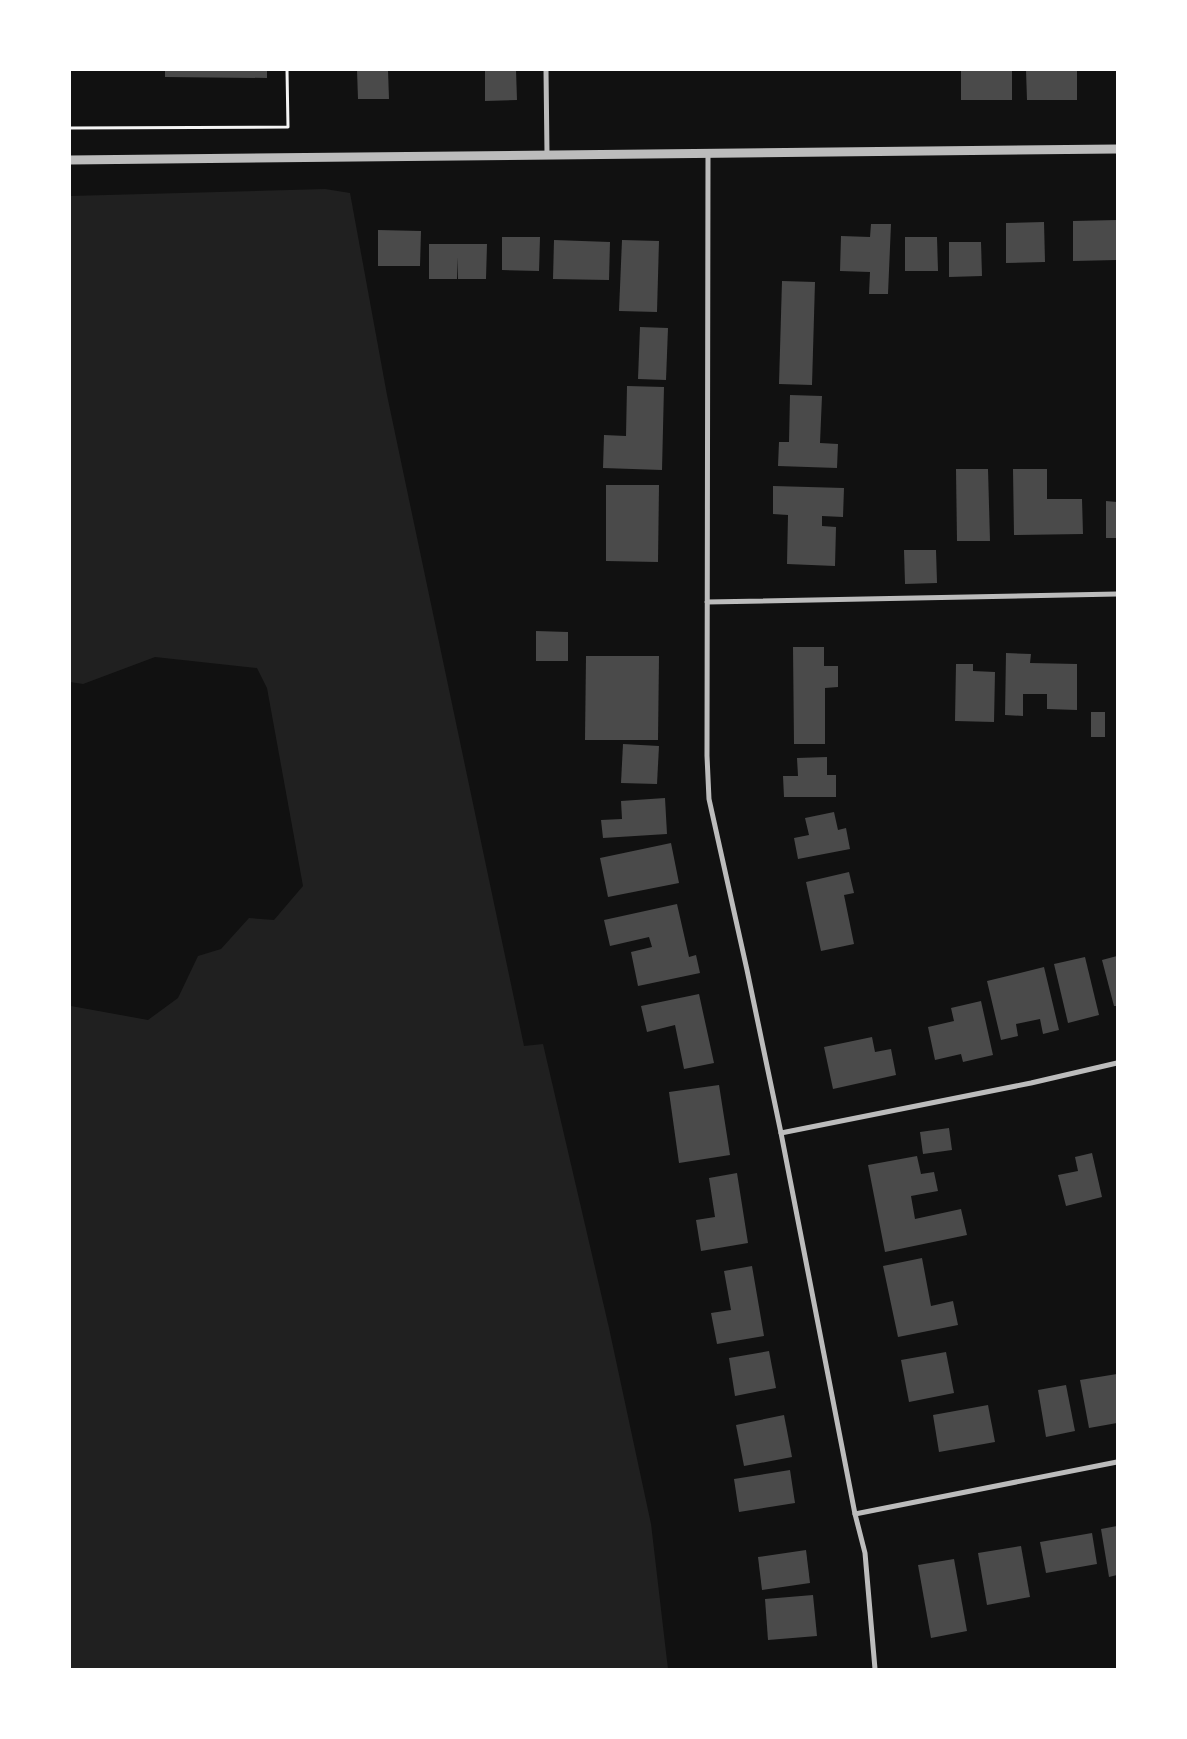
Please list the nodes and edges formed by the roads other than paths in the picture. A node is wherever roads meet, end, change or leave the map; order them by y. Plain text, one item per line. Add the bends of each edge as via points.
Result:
1 (546, 70) edge
2 (1117, 149) edge
3 (708, 153) junction
4 (547, 154) junction
5 (70, 160) edge
6 (1117, 594) edge
7 (707, 602) junction
8 (1117, 1063) edge
9 (781, 1134) junction
10 (1117, 1462) edge
11 (855, 1514) junction
12 (876, 1669) edge

1 - 4 street
2 - 3 street
3 - 4 street
3 - 7 street
4 - 5 street
6 - 7 street
7 - 9 street via 710,799
8 - 9 street
9 - 11 street
10 - 11 street
11 - 12 street via 865,1553

